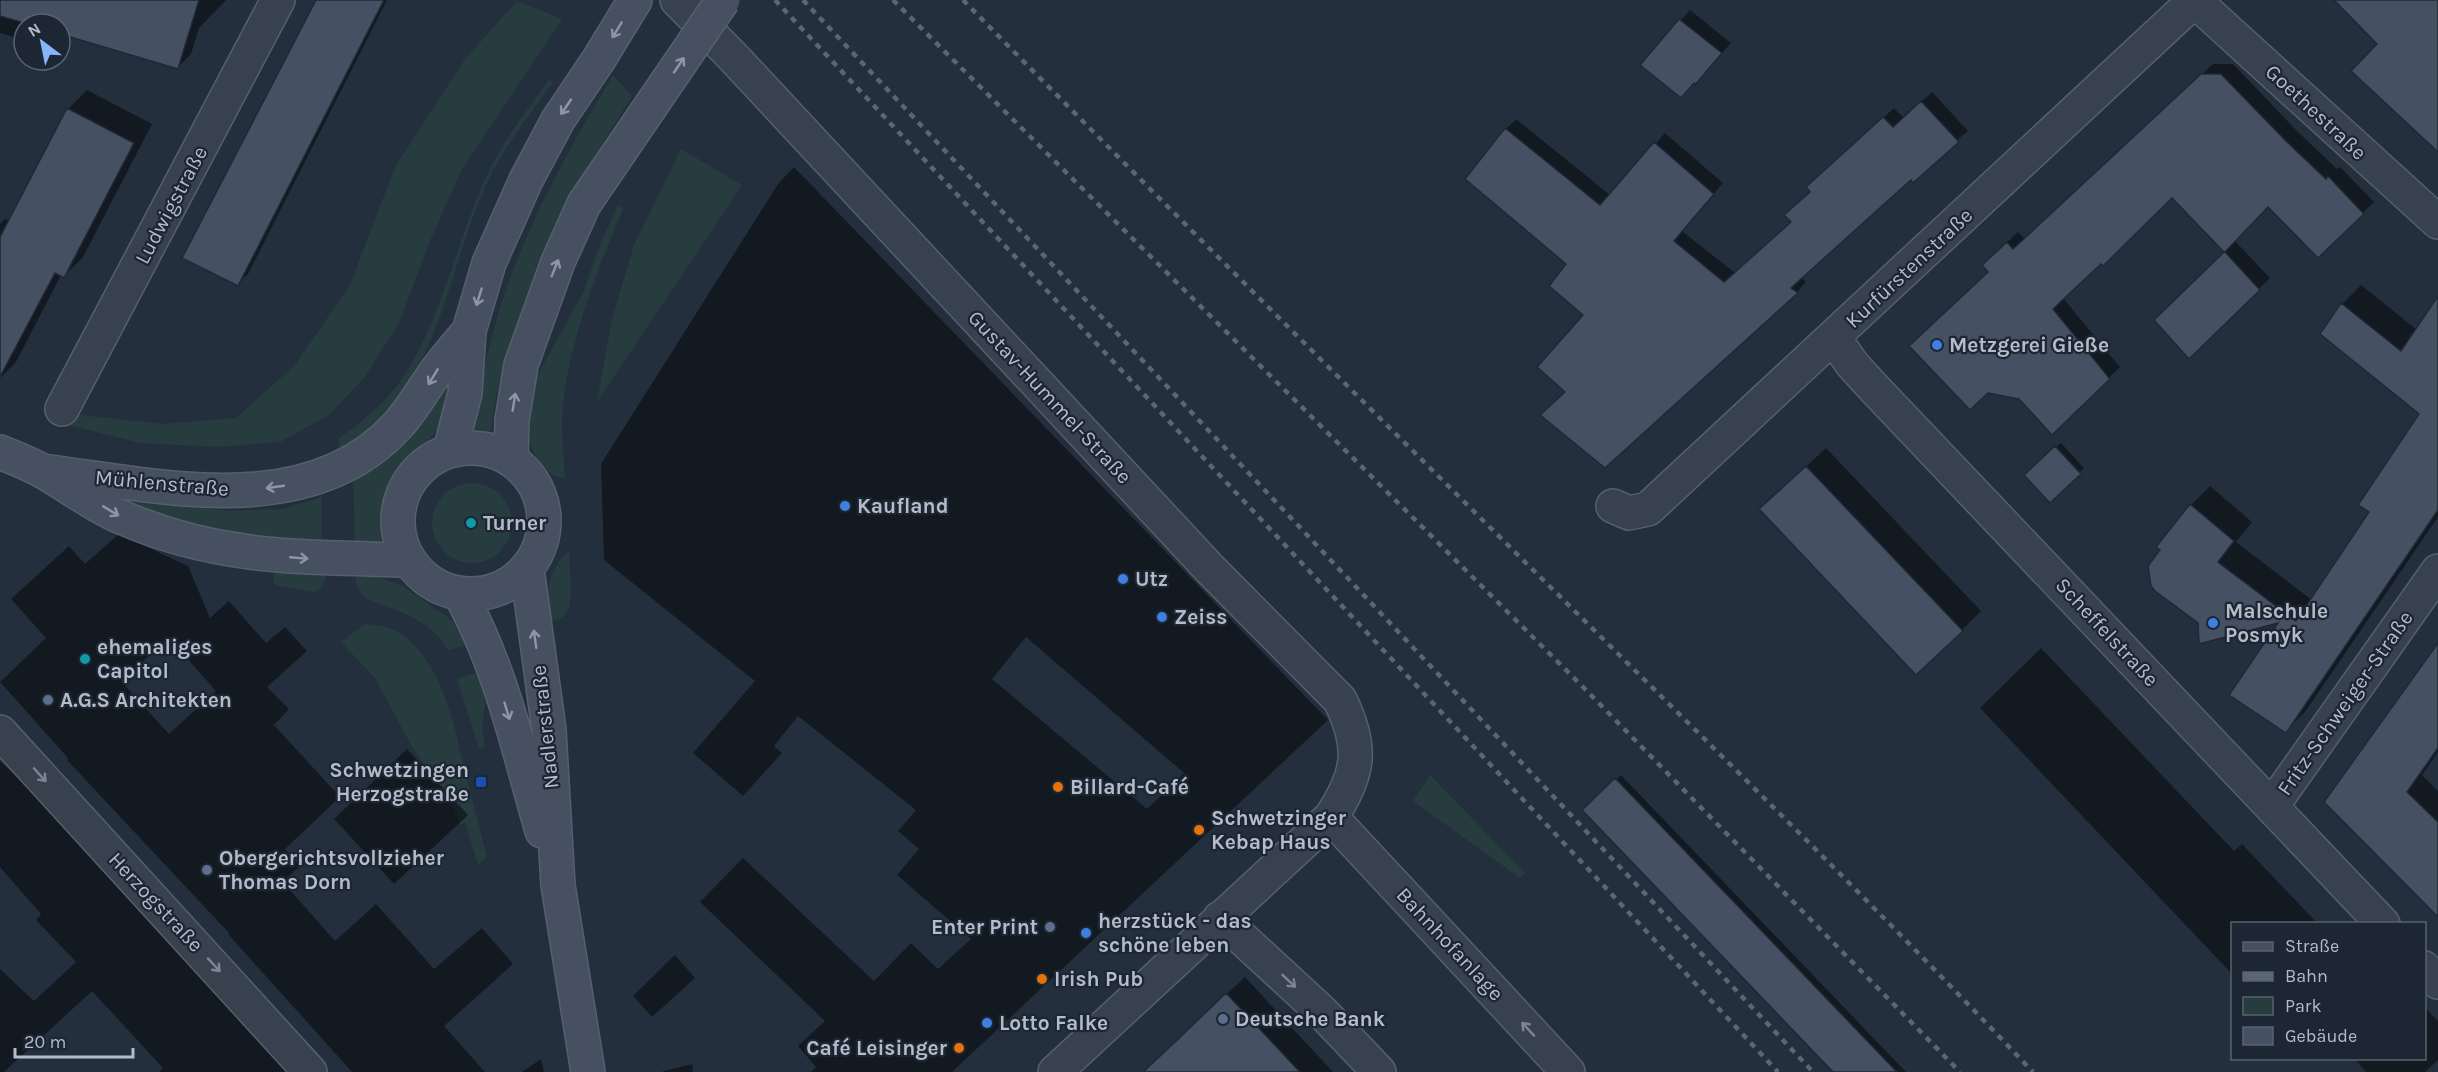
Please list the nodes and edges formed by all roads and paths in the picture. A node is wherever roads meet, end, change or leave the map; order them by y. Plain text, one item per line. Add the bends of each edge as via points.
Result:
1 (278, 0) edge
2 (635, 0) edge
3 (677, 0) edge
4 (723, 0) edge
5 (2195, 0) edge
6 (2438, 222) edge
7 (469, 331) junction
8 (1834, 338) junction
9 (62, 408) dead end
10 (450, 451) junction
11 (0, 452) edge
12 (512, 460) junction
13 (42, 471) junction
14 (1613, 506) dead end
15 (408, 560) junction
16 (527, 570) junction
17 (2438, 571) edge
18 (460, 594) junction
19 (0, 732) edge
20 (2272, 806) junction
21 (1331, 817) junction
22 (558, 885) junction
23 (1220, 918) junction
24 (2380, 922) edge
25 (2426, 970) edge
26 (2438, 982) edge
27 (310, 1072) edge
28 (588, 1072) edge
29 (1055, 1072) edge
30 (1379, 1072) edge
31 (1568, 1072) edge

1 - 9 street, Ludwigstraße
2 -> 7 main road via 558,120 526,180 489,263
3 - 21 street, Gustav-Hummel-Straße via 1210,568 1340,700 1352,725 1356,747 1354,772 1346,795
12 -> 4 main road, bridge via 512,420 521,365 558,262 584,204
5 - 6 street, Goethestraße
5 - 8 street, Kurfürstenstraße
7 - 10 main road via 465,393
7 -> 13 main road, Mühlenstraße via 397,427 366,453 332,473 255,490 196,490
8 - 14 street, Kurfürstenstraße via 1648,509 1629,513
8 - 20 street, Scheffelstraße via 1866,379
10 - 12 main road via 482,449
10 - 15 main road via 429,461 413,476 402,495 399,539
11 - 13 main road, Mühlenstraße
12 - 16 main road via 529,476 545,516 543,537
13 -> 15 main road, Mühlenstraße via 119,517 187,540 250,554
15 - 18 main road via 440,588
16 - 18 main road via 508,585 485,594
22 -> 16 main road, Nadlerstraße via 549,730
17 - 20 street, Fritz-Schweiger-Straße
18 -> 22 main road, Nadlerstraße via 490,655
19 -> 27 street, Herzogstraße
20 - 24 street, Scheffelstraße
21 - 23 street, Gustav-Hummel-Straße
31 -> 21 street, Bahnhofanlage
22 - 28 main road, Nadlerstraße
23 - 29 street, Gustav-Hummel-Straße
23 -> 30 street via 1322,1012
25 - 26 street

